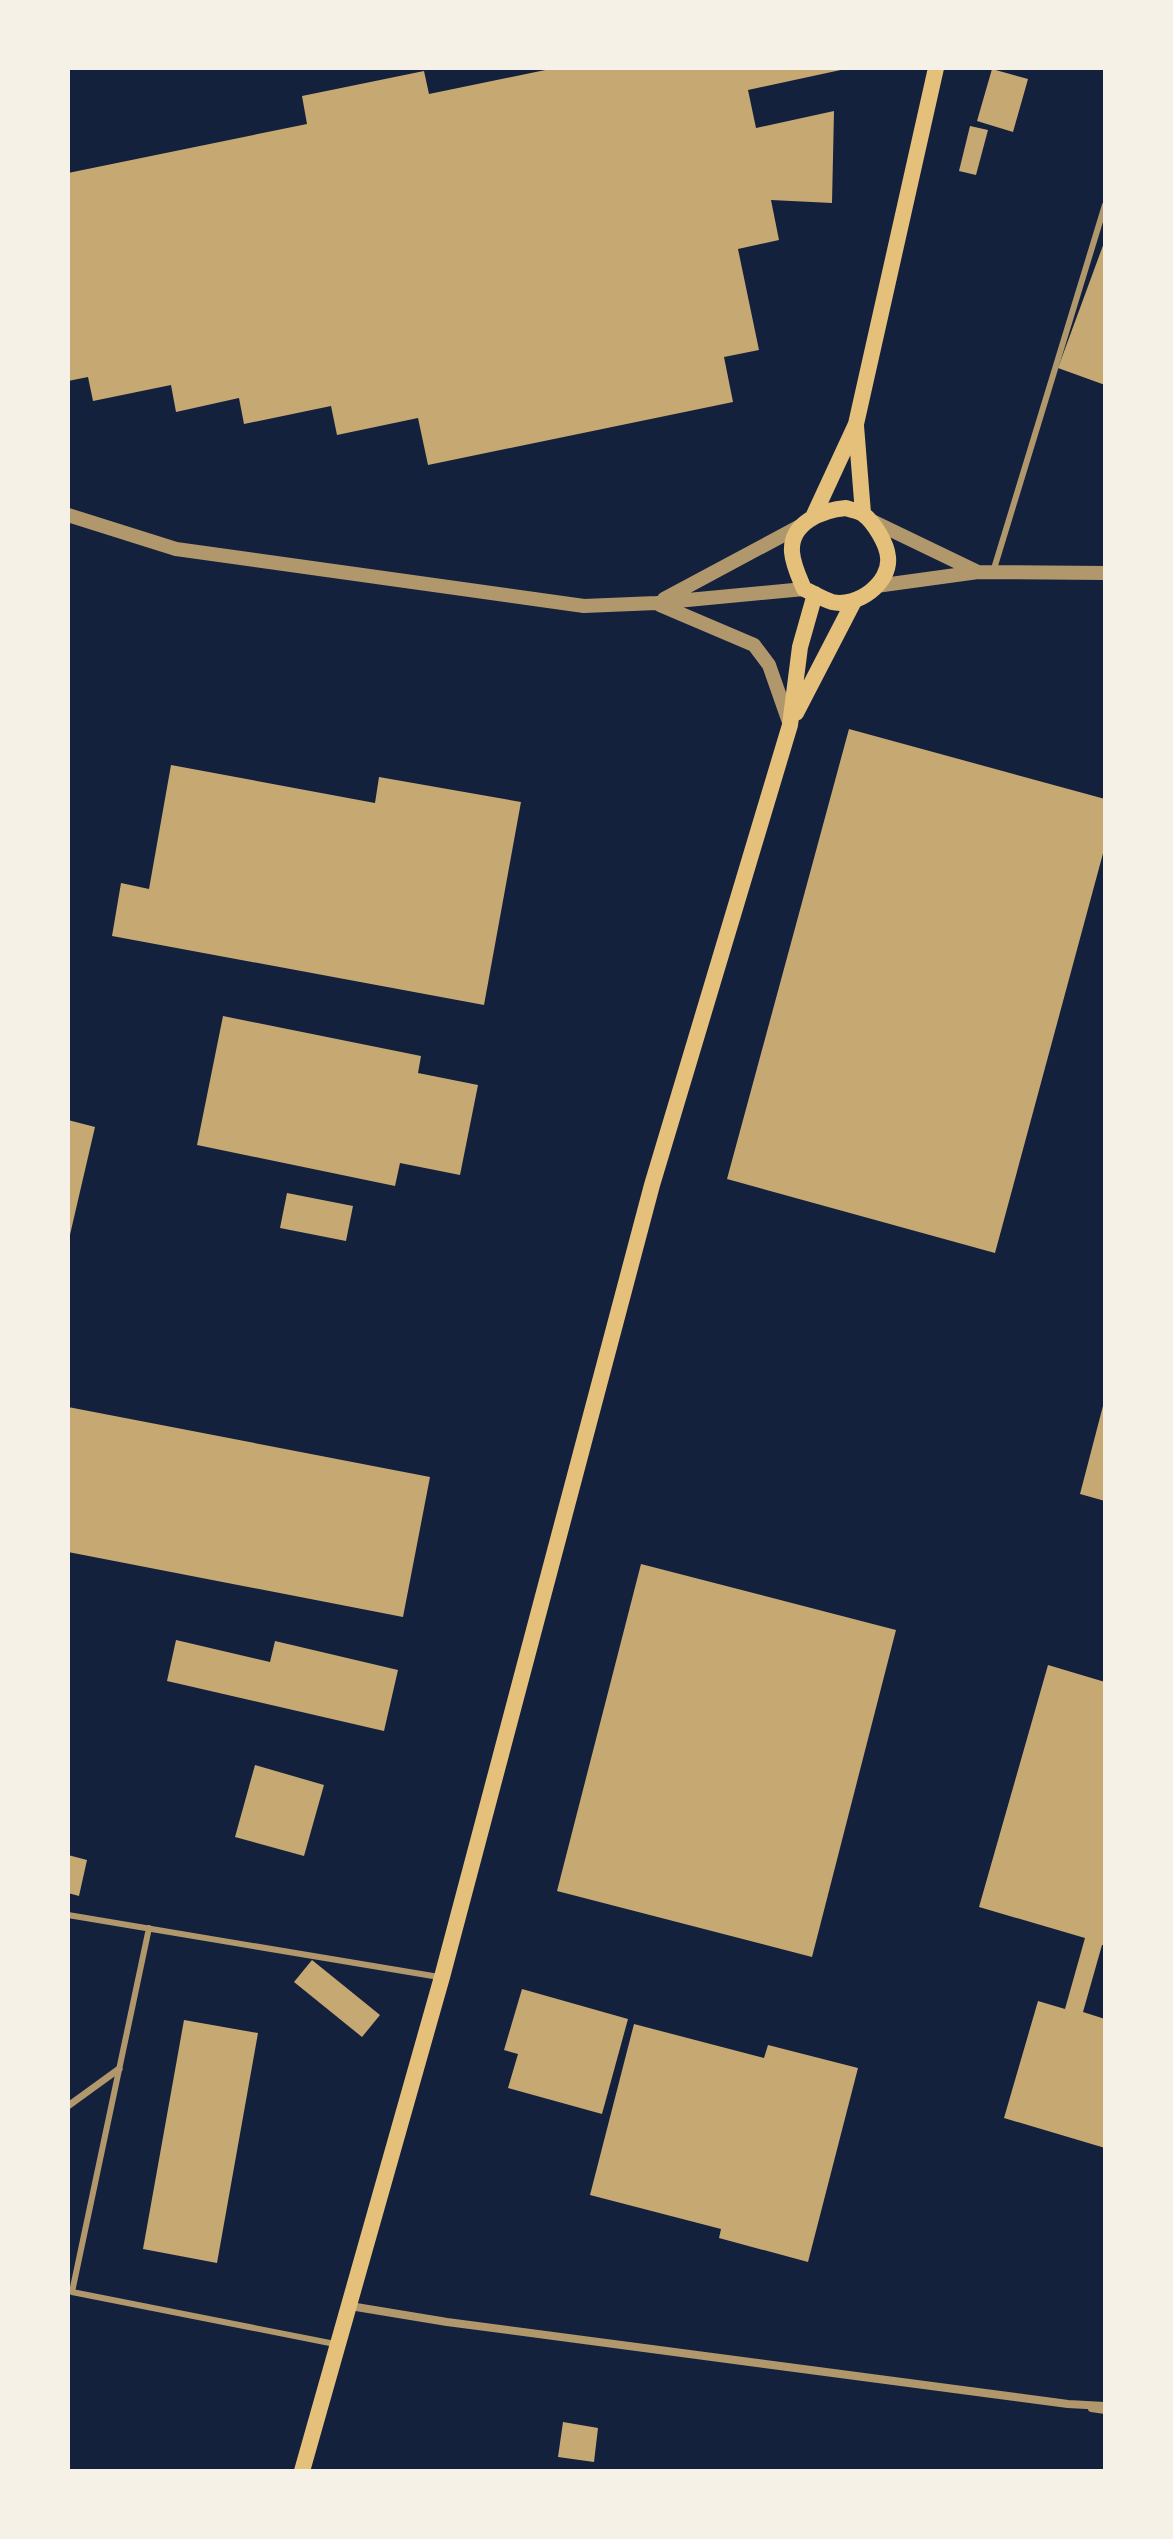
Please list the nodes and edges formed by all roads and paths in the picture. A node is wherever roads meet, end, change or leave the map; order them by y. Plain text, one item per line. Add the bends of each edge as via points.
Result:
1 (936, 68) edge
2 (1105, 205) edge
3 (856, 424) junction
4 (68, 515) edge
5 (865, 516) junction
6 (808, 520) junction
7 (986, 572) junction
8 (1105, 573) edge
9 (876, 586) junction
10 (809, 592) junction
11 (854, 601) junction
12 (656, 603) junction
13 (790, 725) junction
14 (68, 1915) edge
15 (149, 1928) junction
16 (442, 1977) junction
17 (119, 2069) junction
18 (68, 2106) edge
19 (350, 2306) junction
20 (339, 2344) junction
21 (1105, 2408) edge
22 (302, 2471) edge

1 - 3 main road
2 - 7 lane
3 - 5 main road
3 - 6 main road
4 - 12 street via 176,549 584,606
5 - 6 main road via 846,508
5 - 7 street
5 - 9 main road via 889,557
6 - 10 main road via 792,546 792,556
6 - 12 street
7 - 8 street
7 - 9 street
9 - 11 main road
10 - 11 main road via 835,603
10 - 12 street
10 - 13 main road
11 - 13 main road
12 - 13 street via 754,645 769,665
13 - 16 main road via 652,1185
14 - 15 lane
15 - 16 lane
15 - 17 lane
16 - 19 main road
17 - 18 street
17 - 20 lane via 72,2292
19 - 20 main road
19 - 21 street
20 - 22 main road

